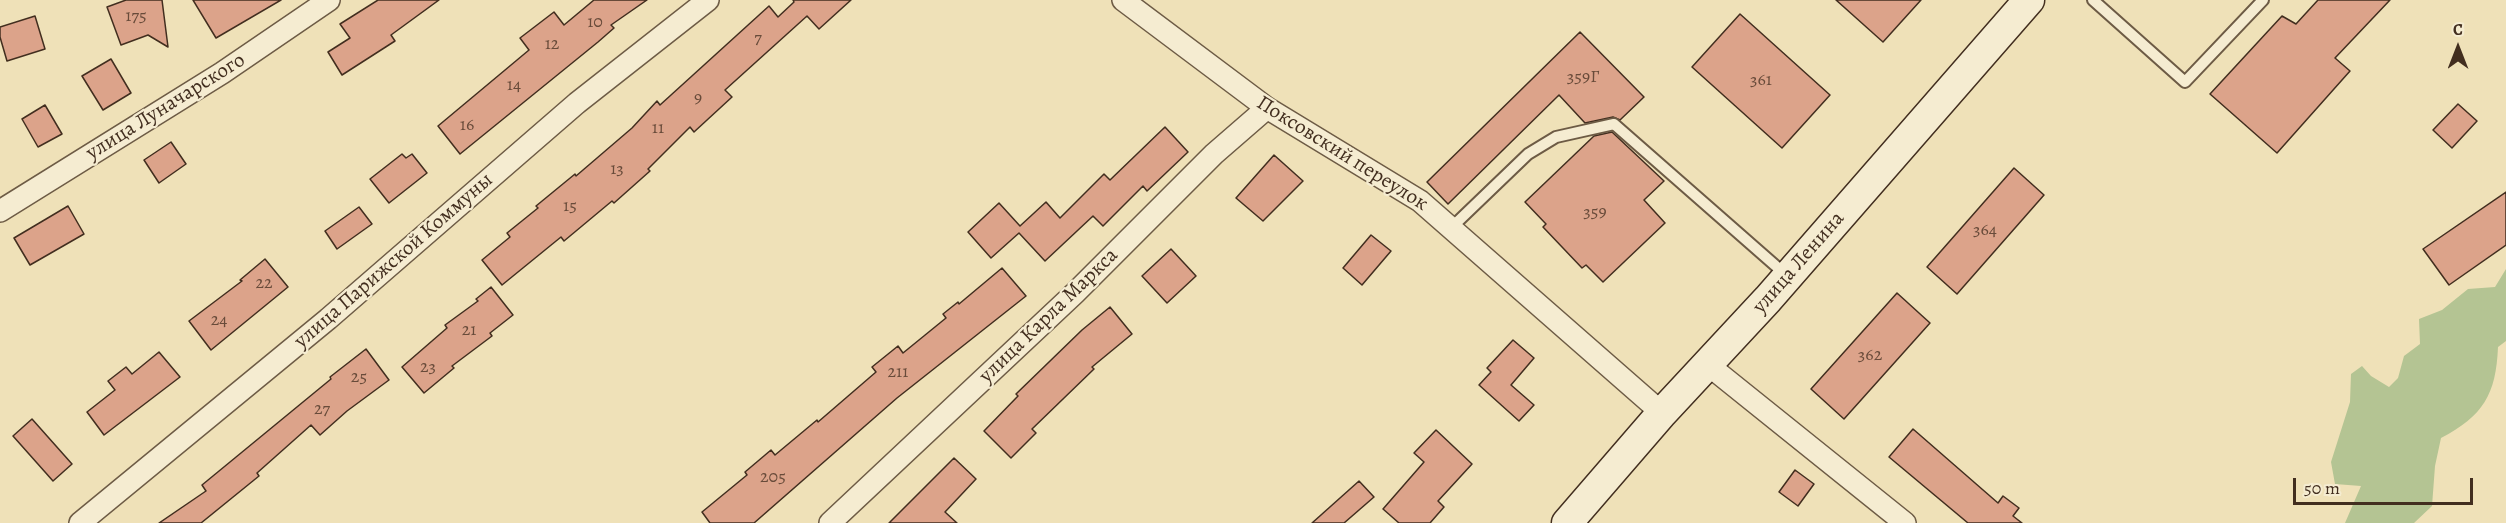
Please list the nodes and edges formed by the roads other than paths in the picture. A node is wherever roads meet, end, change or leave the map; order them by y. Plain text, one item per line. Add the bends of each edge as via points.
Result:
1 (329, 0) edge
2 (708, 0) edge
3 (1123, 0) edge
4 (2029, 0) edge
5 (2093, 0) edge
6 (2263, 0) edge
7 (1267, 108) junction
8 (0, 211) edge
9 (1451, 228) junction
10 (1788, 277) junction
11 (1707, 364) junction
12 (1662, 413) junction
13 (80, 523) edge
14 (830, 523) edge
15 (1567, 523) edge
16 (1905, 523) edge

1 - 8 street, улица Луначарского via 222,73
2 - 13 street, улица Парижской Коммуны via 577,103 328,319
3 - 7 street, Поксовский переулок
4 - 10 main road, улица Ленина
5 - 6 lane via 2185,82
7 - 9 street, Поксовский переулок via 1420,201
7 - 14 street, улица Карла Маркса via 1214,154 1075,293
9 - 10 lane via 1528,154 1556,137 1614,124
9 - 12 street, Поксовский переулок
10 - 11 main road, улица Ленина
11 - 12 main road, улица Ленина
11 - 16 street
12 - 15 main road, улица Ленина

